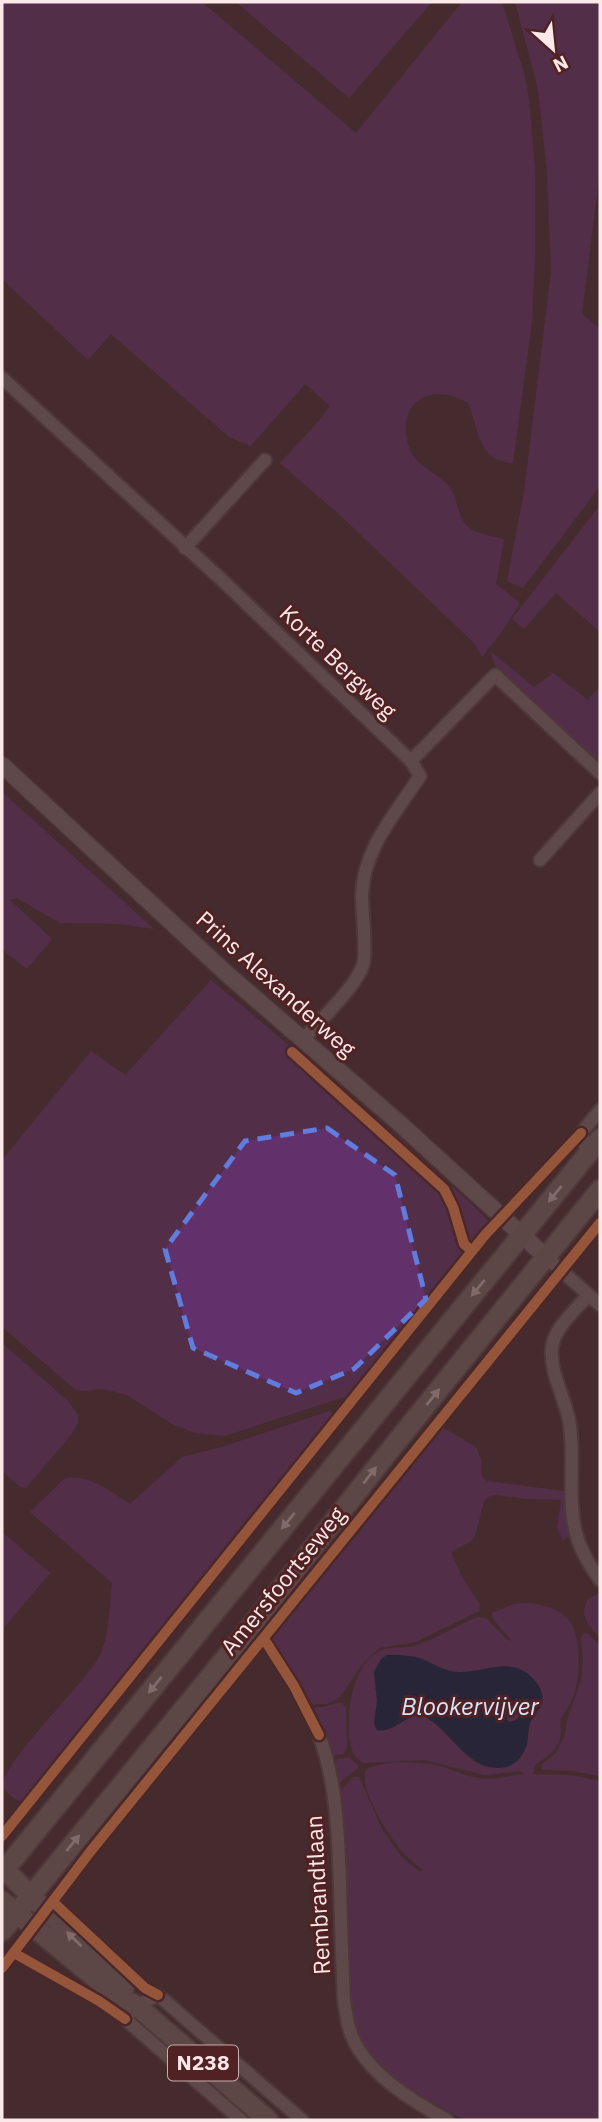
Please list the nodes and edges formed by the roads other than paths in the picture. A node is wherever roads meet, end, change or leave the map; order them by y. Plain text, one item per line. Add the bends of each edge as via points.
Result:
1 (2, 378) edge
2 (265, 460) dead end
3 (185, 548) junction
4 (411, 761) junction
5 (2, 765) edge
6 (600, 773) edge
7 (600, 793) edge
8 (540, 860) dead end
9 (303, 1040) junction
10 (600, 1110) edge
11 (594, 1146) edge
12 (600, 1190) edge
13 (522, 1235) junction
14 (546, 1257) junction
15 (588, 1296) junction
16 (600, 1305) edge
17 (600, 1580) edge
18 (319, 1735) dead end
19 (3, 1870) edge
20 (30, 1896) junction
21 (9, 1907) edge
22 (2, 1931) edge
23 (137, 2006) junction
24 (241, 2120) edge
25 (268, 2120) edge
26 (302, 2120) edge
27 (447, 2120) edge

1 - 3 street, Korte Bergweg
2 - 3 street
3 - 4 street, Korte Bergweg
4 - 6 street via 495,675
4 - 9 street via 420,776 373,847 365,872 364,964
5 - 9 street, Prins Alexanderweg
7 - 8 street
9 - 13 street, Prins Alexanderweg
10 - 11 street, Amersfoortseweg via 581,1133
11 -> 13 main road, Amersfoortseweg
12 - 14 main road, Amersfoortseweg
13 - 14 street, Prins Alexanderweg
13 -> 19 main road, Amersfoortseweg
14 - 15 street
20 -> 14 main road, Amersfoortseweg
15 - 16 street
15 - 17 street via 555,1333 552,1349 570,1425 575,1532
18 - 27 street, Rembrandtlaan via 334,1790 347,2022 354,2042 382,2076
19 - 20 main road, N238
20 - 21 main road, Amersfoortseweg
23 -> 20 main road, N238
21 - 22 main road, Amersfoortseweg
21 - 23 main road, N238 via 116,1995
23 - 24 street via 125,2019
23 - 25 main road, N238
23 - 26 street via 158,1995

